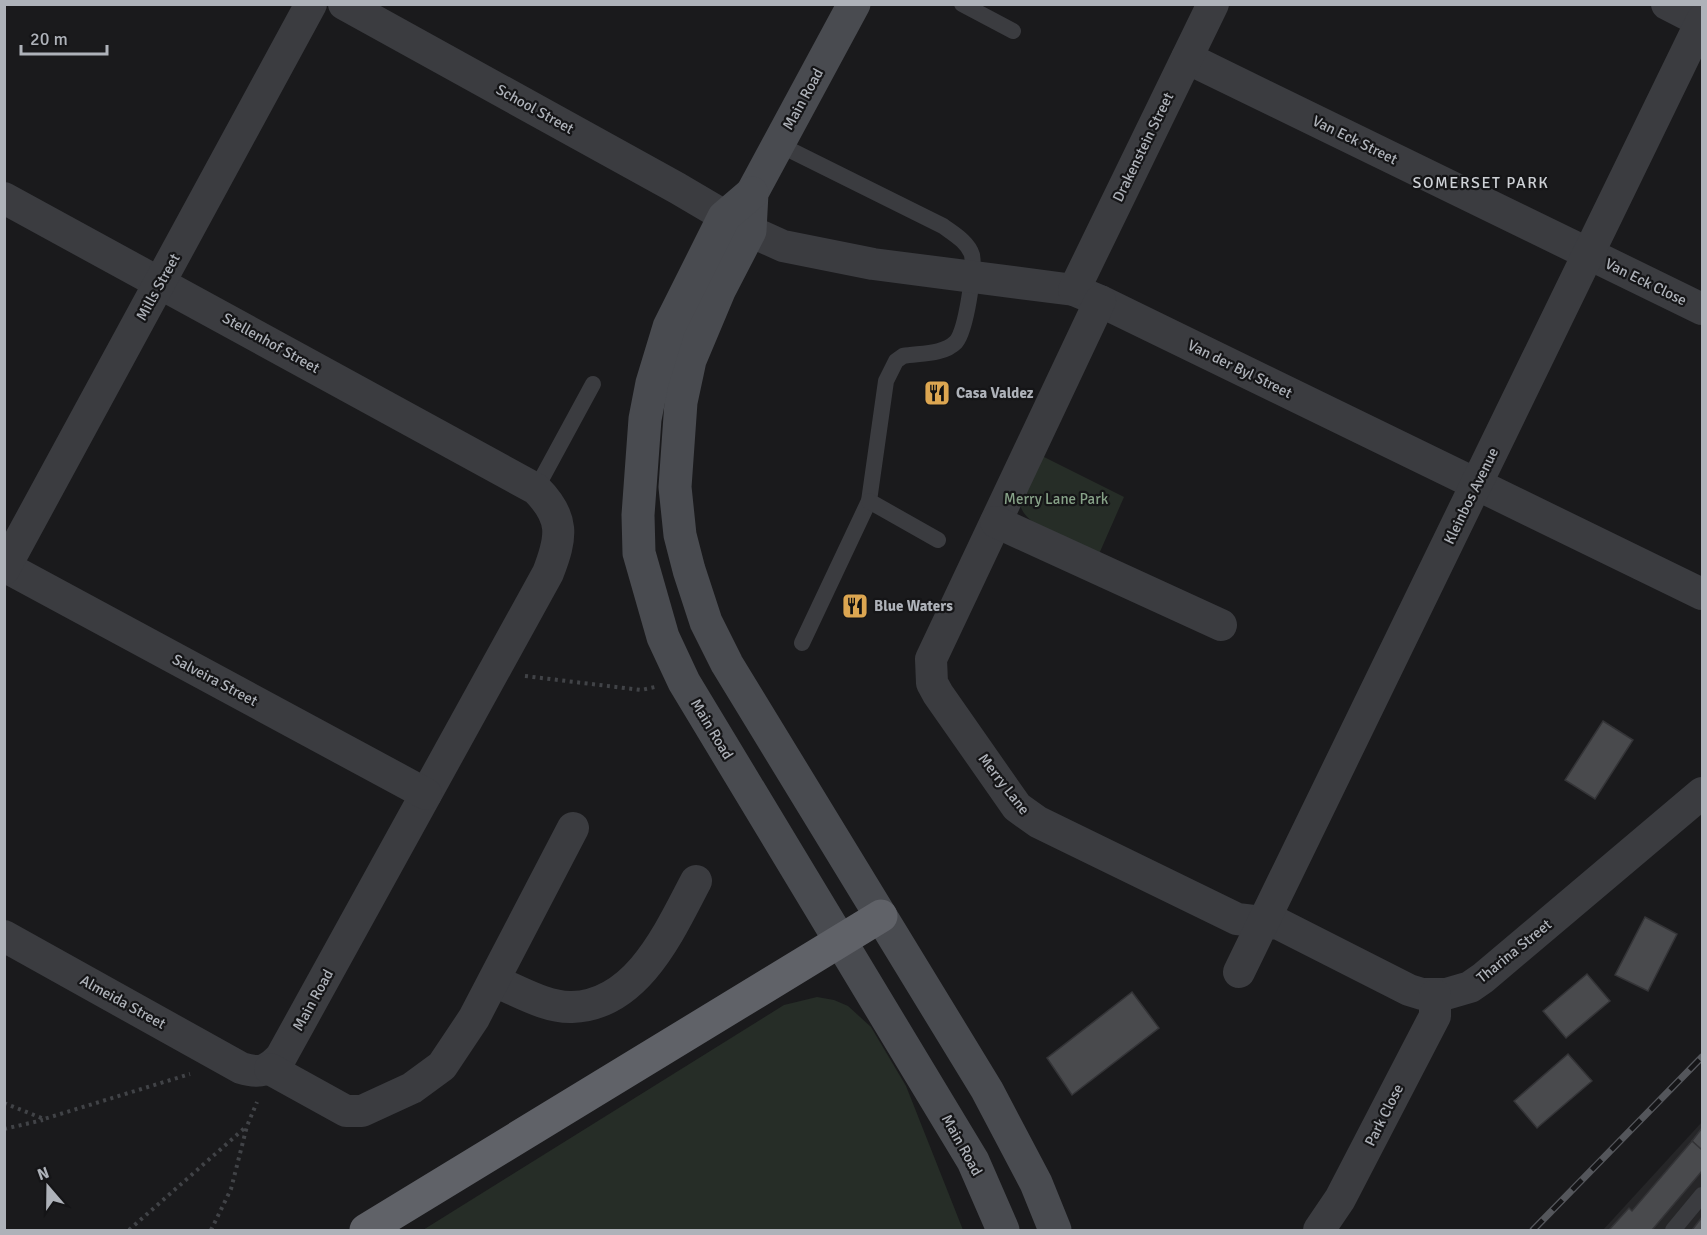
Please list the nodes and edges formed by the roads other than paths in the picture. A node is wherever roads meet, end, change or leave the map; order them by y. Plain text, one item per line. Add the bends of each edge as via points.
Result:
1 (311, 4) edge
2 (344, 4) edge
3 (855, 4) edge
4 (962, 4) edge
5 (1213, 4) edge
6 (1667, 4) edge
7 (1702, 21) edge
8 (1012, 30) dead end
9 (1187, 58) junction
10 (778, 144) junction
11 (4, 198) edge
12 (737, 224) junction
13 (1589, 254) junction
14 (972, 276) junction
15 (160, 283) junction
16 (1087, 296) junction
17 (1702, 309) edge
18 (593, 384) dead end
19 (1477, 484) junction
20 (536, 489) junction
21 (869, 501) junction
22 (996, 522) junction
23 (938, 540) dead end
24 (5, 567) edge
25 (1702, 594) edge
26 (1221, 625) dead end
27 (802, 644) dead end
28 (426, 794) junction
29 (1702, 794) edge
30 (573, 828) dead end
31 (696, 881) dead end
32 (880, 916) junction
33 (1263, 922) junction
34 (4, 936) edge
35 (839, 941) junction
36 (1239, 972) dead end
37 (494, 981) junction
38 (1435, 995) junction
39 (256, 1068) junction
40 (1702, 1195) edge
41 (366, 1230) edge
42 (1003, 1230) edge
43 (1055, 1230) edge
44 (1319, 1230) edge
45 (1673, 1230) edge

1 - 15 street, Mills Street
2 - 12 street, School Street
3 - 10 main road, Main Road
4 - 8 lane
5 - 9 street, Drakenstein Street
6 - 7 street
7 - 13 street, Kleinbos Avenue
9 - 13 street, Van Eck Street
9 - 16 street, Drakenstein Street
10 - 12 main road, Main Road
10 - 14 lane via 943,226 964,242 972,255
11 - 15 street, Stellenhof Street
12 - 14 street, Van der Byl Street via 796,249 873,264
12 - 32 main road, Main Road via 719,291 687,370 675,446 680,535 706,622 728,664
12 - 35 main road, Main Road via 669,327 652,383 640,459 639,553 663,637 684,682
13 - 17 street, Van Eck Close
13 - 19 street, Kleinbos Avenue
14 - 16 street, Van der Byl Street
14 - 21 lane via 956,342 939,352 903,356 891,369
15 - 20 street, Stellenhof Street
15 - 24 street, Mills Street
16 - 19 street, Van der Byl Street
16 - 22 street, Merry Lane
18 - 20 lane
19 - 25 street, Van der Byl Street
19 - 33 street, Kleinbos Avenue
20 - 28 street, Main Road via 555,514 558,547 548,573
21 - 23 lane
21 - 27 lane
22 - 26 street
22 - 33 street, Merry Lane via 934,648 930,670 938,694 1017,807 1030,818 1237,919
24 - 28 street, Salveira Street
28 - 39 street, Main Road via 281,1057
29 - 38 street, Tharina Street via 1483,978 1455,992
30 - 37 street, Almeida Street
31 - 37 street via 659,949 642,970 614,993 572,1007 549,1003
32 - 35 highway
32 - 43 main road, Main Road via 1012,1133
33 - 36 street, Kleinbos Avenue
33 - 38 street, Tharina Street via 1279,924 1409,990
34 - 39 street, Almeida Street
35 - 41 highway
35 - 42 main road, Main Road via 973,1161
37 - 39 street, Almeida Street via 442,1066 412,1088 362,1112 346,1111
38 - 44 street, Park Close via 1435,1016 1340,1199
40 - 45 lane

